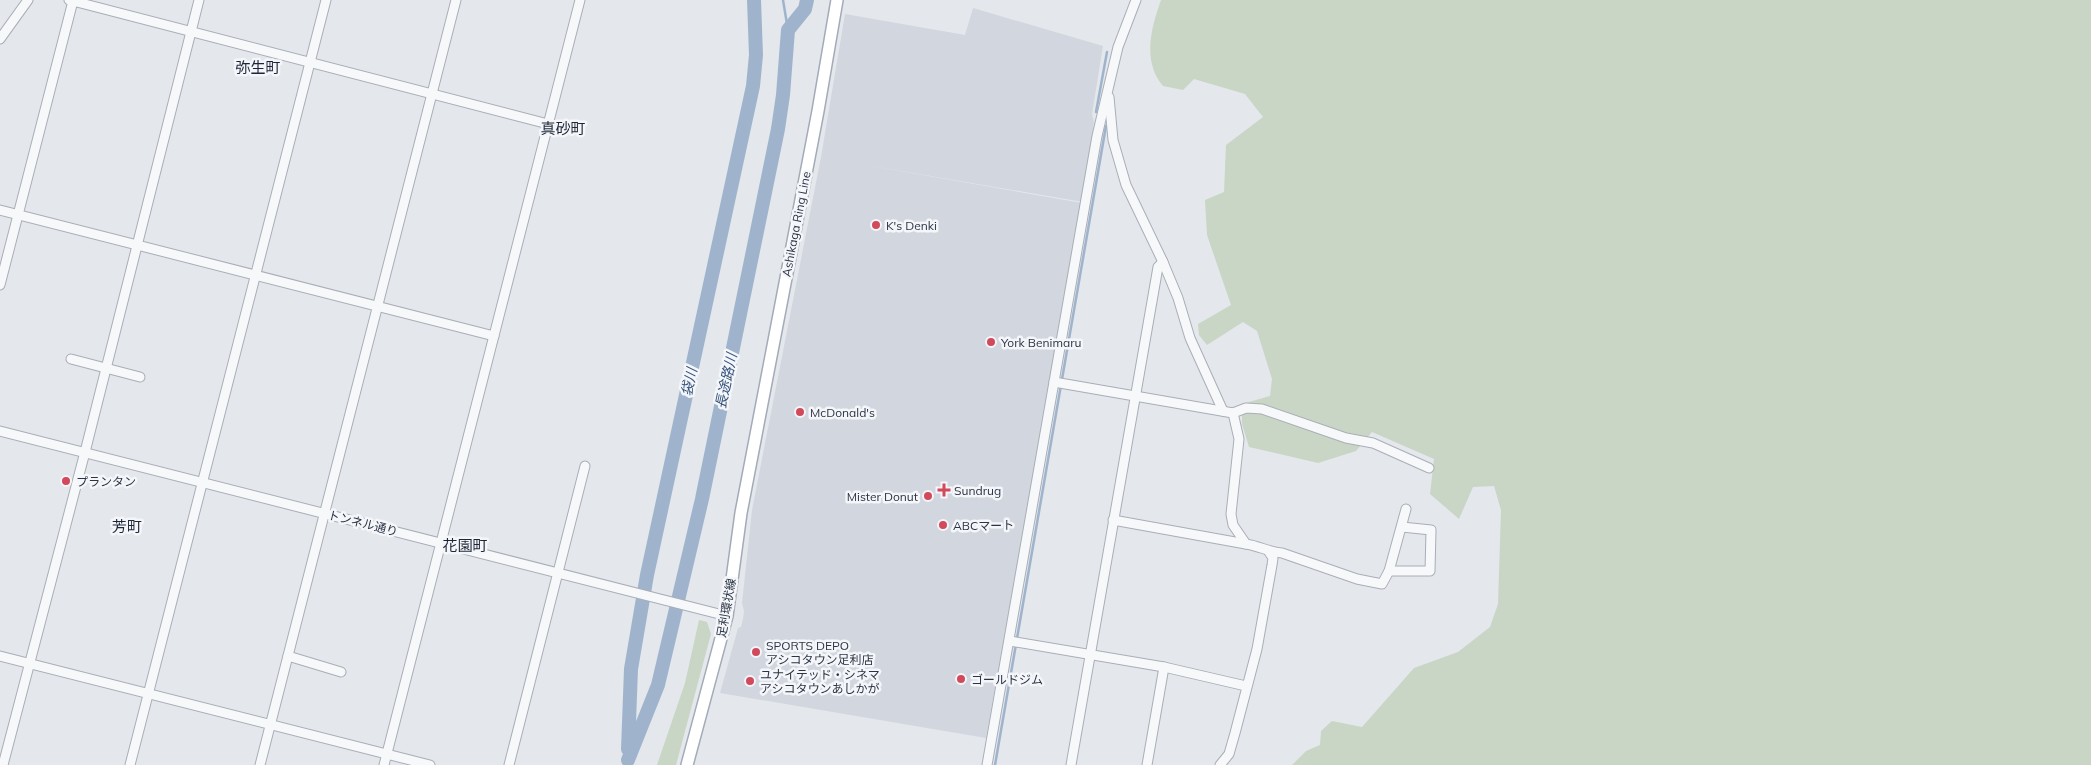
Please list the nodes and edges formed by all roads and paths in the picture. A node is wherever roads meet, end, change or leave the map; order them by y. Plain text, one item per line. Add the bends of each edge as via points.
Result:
1 (28, 0) edge
2 (199, 0) edge
3 (326, 0) edge
4 (456, 0) edge
5 (580, 0) edge
6 (837, 0) edge
7 (1136, 0) edge
8 (71, 1) edge
9 (191, 32) junction
10 (0, 39) edge
11 (310, 64) junction
12 (1108, 87) junction
13 (432, 94) junction
14 (548, 124) junction
15 (0, 210) edge
16 (18, 215) junction
17 (137, 246) junction
18 (1163, 262) junction
19 (256, 276) junction
20 (0, 284) edge
21 (378, 307) junction
22 (494, 336) junction
23 (71, 359) dead end
24 (106, 368) junction
25 (140, 377) dead end
26 (1054, 382) junction
27 (1135, 395) junction
28 (1223, 411) junction
29 (1233, 413) junction
30 (0, 430) edge
31 (85, 452) junction
32 (585, 466) dead end
33 (1429, 468) dead end
34 (203, 482) junction
35 (1406, 509) dead end
36 (325, 514) junction
37 (1113, 520) junction
38 (1402, 527) junction
39 (441, 543) junction
40 (1246, 544) junction
41 (1269, 552) junction
42 (1389, 572) junction
43 (559, 574) junction
44 (727, 616) junction
45 (1010, 640) junction
46 (1089, 654) junction
47 (0, 656) edge
48 (288, 656) junction
49 (29, 663) junction
50 (1164, 668) junction
51 (341, 672) dead end
52 (1246, 686) junction
53 (148, 694) junction
54 (270, 725) junction
55 (387, 754) junction
56 (3, 765) edge
57 (130, 765) edge
58 (260, 765) edge
59 (384, 765) edge
60 (430, 765) edge
61 (509, 765) edge
62 (687, 765) edge
63 (987, 765) edge
64 (1071, 765) edge
65 (1147, 765) edge
66 (1220, 765) edge

1 - 10 street
2 - 9 street
3 - 11 street
4 - 13 street
5 - 14 street
6 - 44 main road, 足利環状線 via 741,513
7 - 12 street via 1118,47
8 - 9 street
8 - 16 street
9 - 11 street
9 - 17 street
11 - 13 street
11 - 19 street
12 - 18 street via 1113,140 1126,185
12 - 26 street
13 - 14 street
13 - 21 street
14 - 22 street
15 - 16 street
16 - 17 street
16 - 20 street
17 - 19 street
17 - 24 street
18 - 27 street via 1158,267
18 - 28 street via 1190,338
19 - 21 street
19 - 34 street
21 - 22 street
21 - 36 street
22 - 39 street
23 - 24 street
24 - 25 street
24 - 31 street
26 - 27 street
26 - 45 street
27 - 28 street
27 - 37 street
28 - 29 street
29 - 33 street via 1246,408 1262,409 1346,438 1373,443
29 - 40 street via 1239,438 1231,514 1233,525
30 - 31 street, トンネル通り
31 - 34 street, トンネル通り
31 - 49 street
32 - 43 street
34 - 36 street, トンネル通り
34 - 53 street
35 - 38 street
36 - 39 street, トンネル通り
36 - 48 street
37 - 40 street
37 - 46 street
38 - 42 street
38 - 42 street via 1430,530 1430,571
39 - 43 street, トンネル通り
39 - 55 street
40 - 41 street
41 - 42 street via 1282,553 1378,584 1384,583
41 - 52 street via 1273,558 1272,565 1257,649
43 - 44 street, トンネル通り
43 - 61 street
44 - 62 main road, 足利環状線
45 - 46 street
45 - 63 street
46 - 50 street
46 - 64 street
47 - 49 street
48 - 51 street
48 - 54 street
49 - 53 street
49 - 56 street
50 - 52 street
50 - 65 street
52 - 66 street via 1231,750
53 - 54 street
53 - 57 street
54 - 55 street
54 - 58 street
55 - 59 street
55 - 60 street

